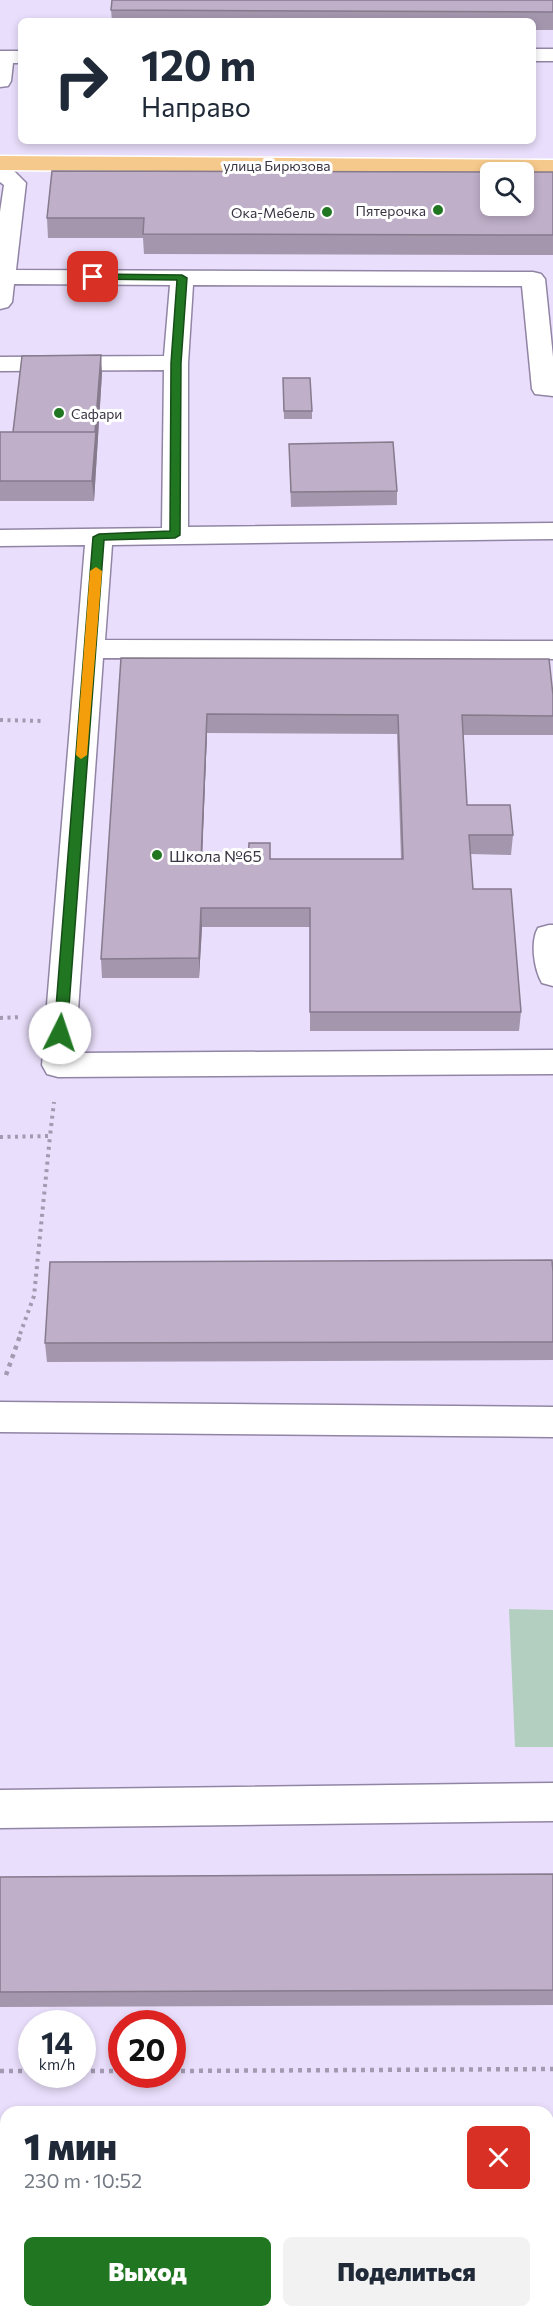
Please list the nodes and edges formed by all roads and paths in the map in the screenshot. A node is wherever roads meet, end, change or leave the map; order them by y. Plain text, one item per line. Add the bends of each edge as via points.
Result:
1 (8, 50) edge
2 (536, 55) edge
3 (553, 55) edge
4 (0, 81) edge
5 (0, 162) edge
6 (553, 166) edge
7 (0, 170) edge
8 (2, 277) edge
9 (182, 278) junction
10 (543, 279) edge
11 (0, 302) edge
12 (176, 363) junction
13 (0, 364) edge
14 (553, 389) edge
15 (553, 531) edge
16 (175, 535) junction
17 (99, 537) junction
18 (0, 538) edge
19 (90, 649) junction
20 (553, 650) edge
21 (553, 936) edge
22 (553, 975) edge
23 (553, 1062) edge
24 (58, 1065) junction
25 (50, 1136) junction
26 (0, 1137) edge
27 (3, 1382) dead end
28 (0, 1417) edge
29 (553, 1422) edge
30 (553, 1802) edge
31 (0, 1809) edge
32 (553, 2069) edge
33 (0, 2071) edge
34 (18, 2071) edge
35 (186, 2071) edge

1 - 4 lane
2 - 3 lane
5 - 6 main road, улица Бирюзова
7 - 8 lane via 15,183
8 - 9 lane
8 - 11 lane
9 - 10 lane
9 - 12 lane
10 - 14 lane via 544,389
12 - 13 lane
12 - 16 lane
15 - 16 lane
16 - 17 lane
17 - 18 lane
17 - 19 lane
19 - 20 lane
19 - 24 lane
21 - 22 lane via 549,936
23 - 24 lane
24 - 25 path
25 - 26 path
25 - 27 path via 34,1296
28 - 29 lane
30 - 31 lane
32 - 35 path
33 - 34 path

